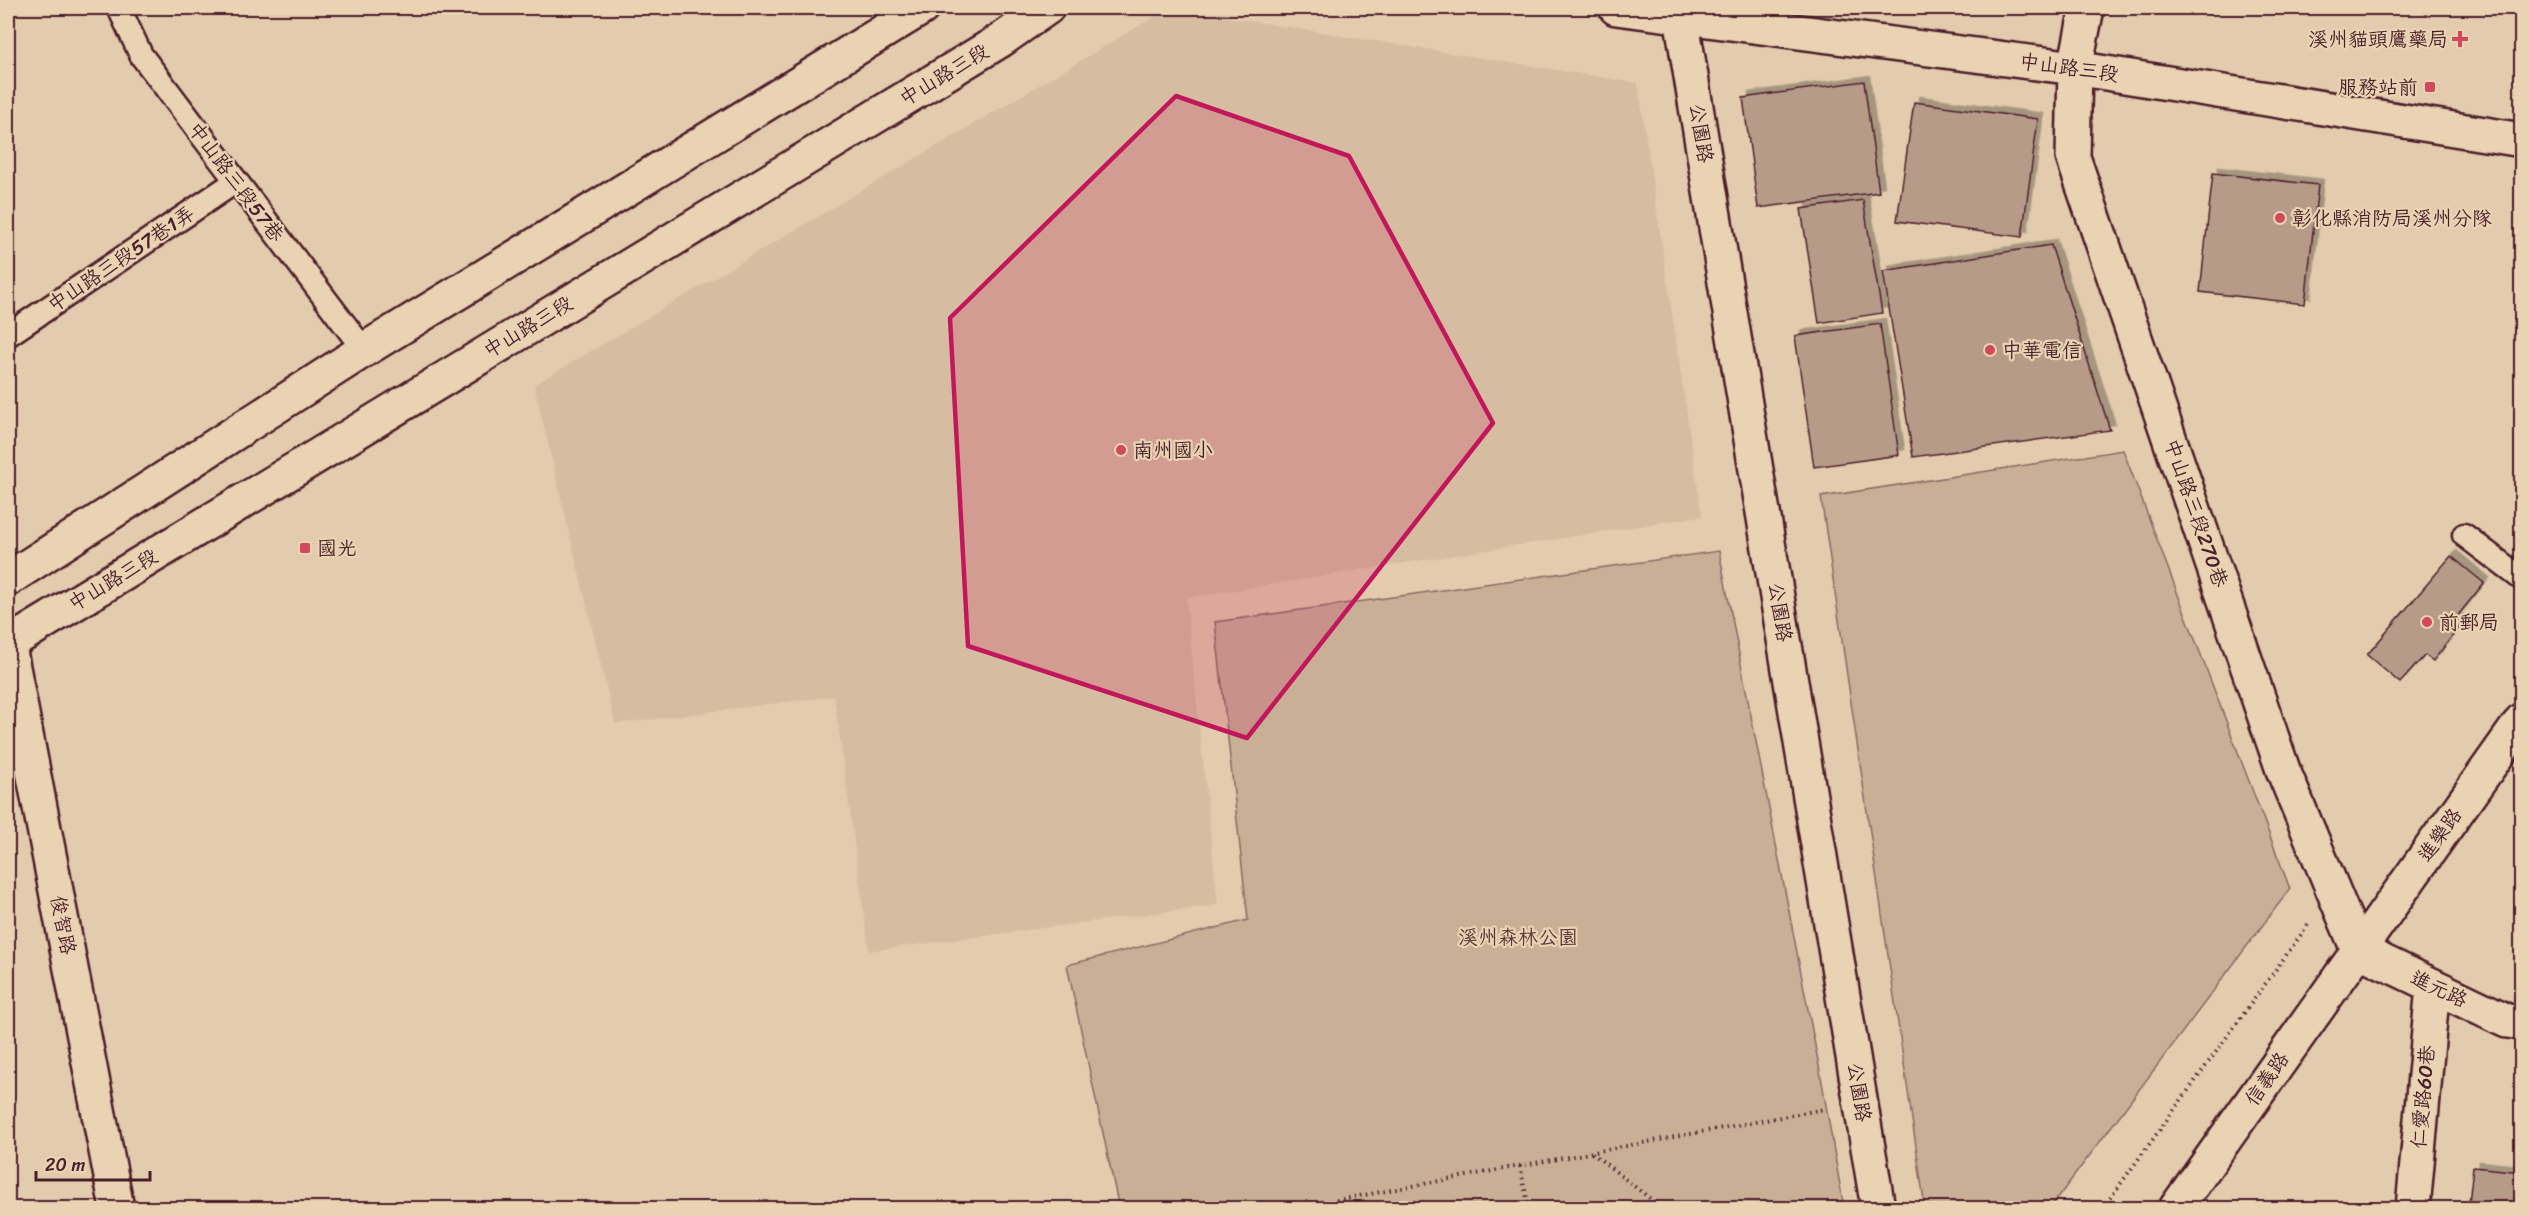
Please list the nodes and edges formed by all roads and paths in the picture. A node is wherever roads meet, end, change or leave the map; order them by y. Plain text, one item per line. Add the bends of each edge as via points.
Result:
1 (119, 8) edge
2 (922, 8) edge
3 (1047, 8) edge
4 (1616, 8) edge
5 (2087, 8) edge
6 (1681, 16) junction
7 (2075, 68) junction
8 (2522, 140) edge
9 (235, 182) junction
10 (8, 335) edge
11 (364, 350) junction
12 (2464, 535) dead end
13 (8, 579) edge
14 (2522, 579) edge
15 (8, 643) edge
16 (2522, 720) edge
17 (2333, 891) junction
18 (2358, 950) junction
19 (2433, 986) junction
20 (2522, 1023) edge
21 (1860, 1102) junction
22 (1592, 1152) junction
23 (1520, 1166) junction
24 (117, 1209) edge
25 (1295, 1209) edge
26 (1529, 1209) edge
27 (1662, 1209) edge
28 (1878, 1209) edge
29 (2103, 1209) edge
30 (2176, 1209) edge
31 (2413, 1209) edge

1 - 9 lane, 中山路三段57巷 via 141,55
2 - 11 street
3 - 15 street, 中山路三段 via 1001,40
4 - 6 street, 中山路三段
5 - 7 street, 中山路三段270巷
6 - 7 street, 中山路三段
6 - 21 street, 公園路
7 - 8 street, 中山路三段
7 - 17 street, 中山路三段270巷 via 2073,157 2283,770
9 - 10 lane, 中山路三段57巷1弄
9 - 11 lane, 中山路三段57巷
11 - 13 street
12 - 14 lane
15 - 24 street, 俊智路
16 - 18 street, 進樂路
17 - 18 street, 中山路三段270巷
17 - 29 path
18 - 19 street, 進元路
18 - 30 street, 信義路
19 - 20 street, 進元路 via 2508,1021
19 - 31 street, 仁愛路60巷
21 - 22 path
21 - 28 street, 公園路
22 - 23 path
22 - 27 path
23 - 25 path
23 - 26 path

